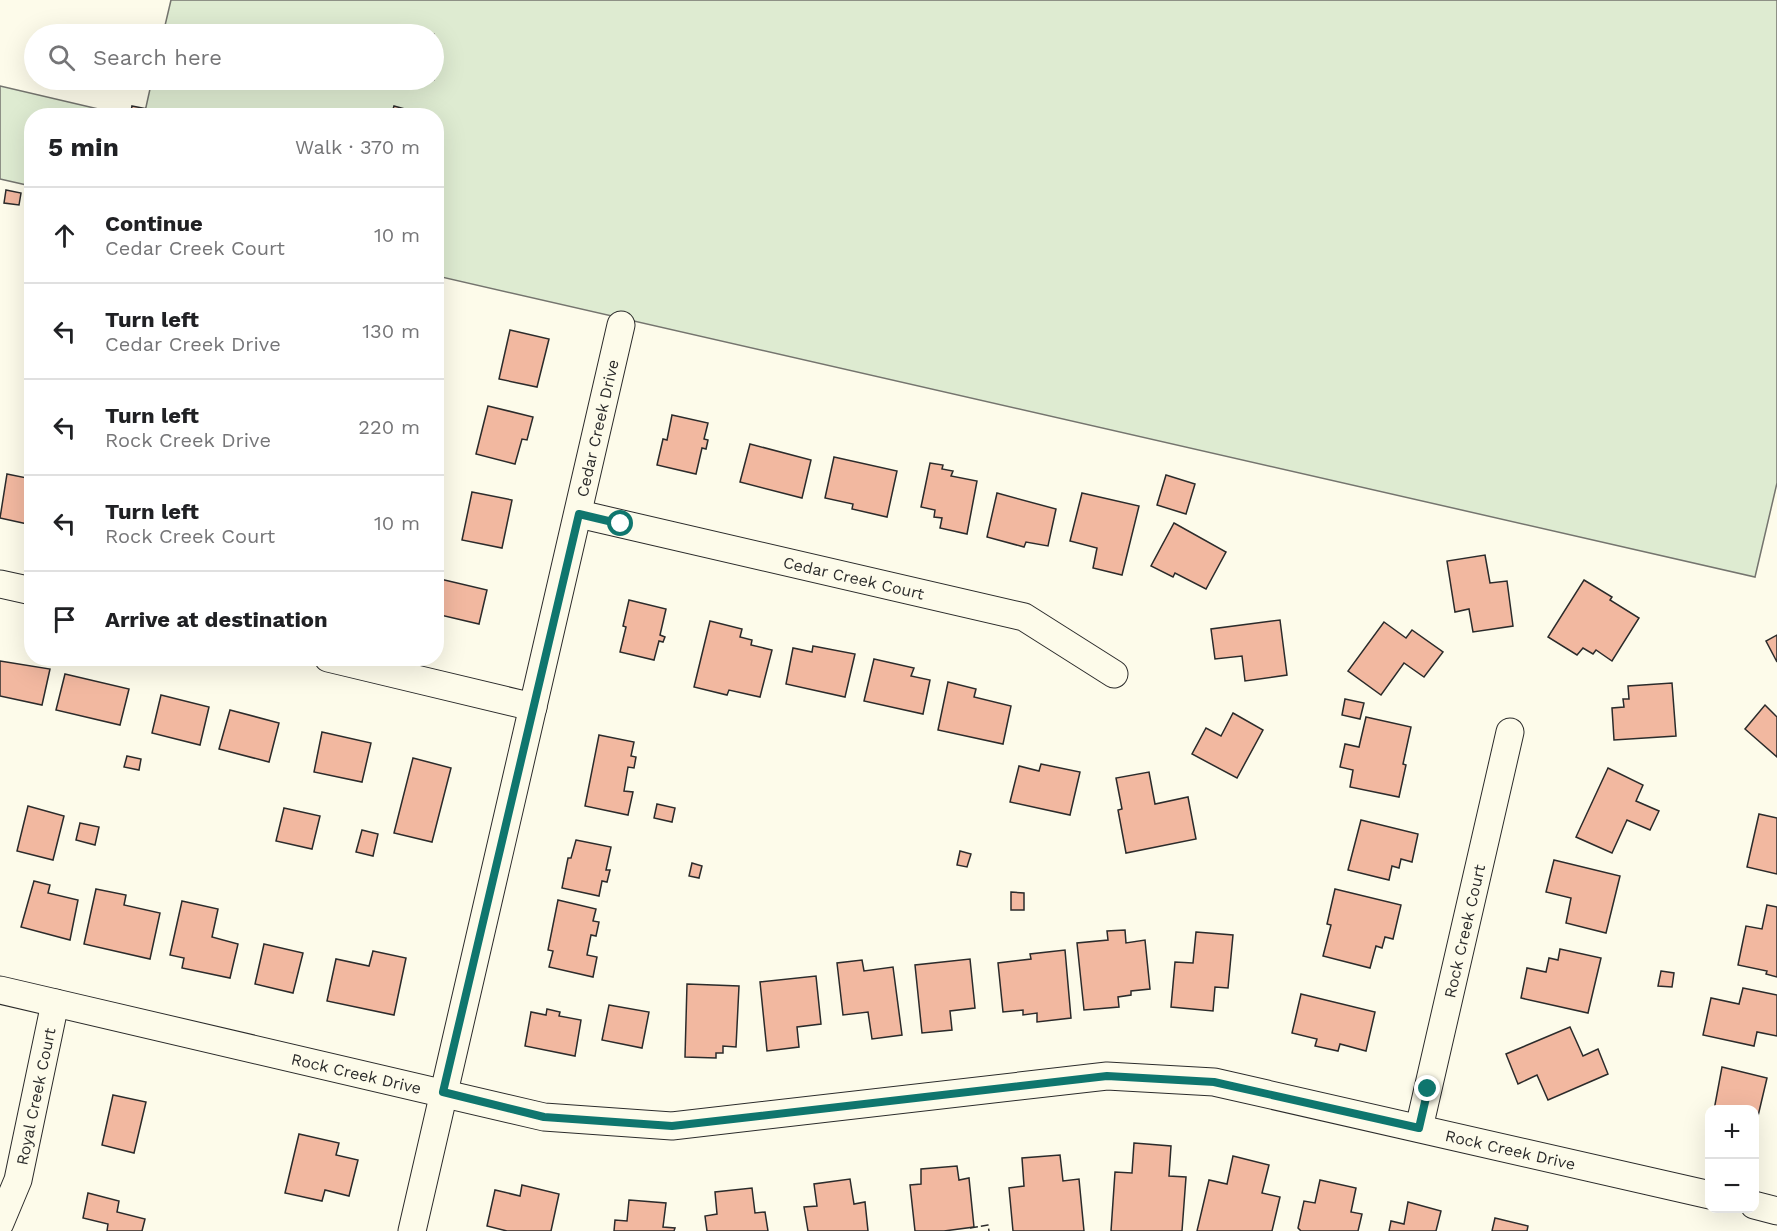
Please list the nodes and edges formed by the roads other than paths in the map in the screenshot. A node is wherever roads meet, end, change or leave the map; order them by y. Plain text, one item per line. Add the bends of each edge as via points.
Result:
1 (621, 325) dead end
2 (579, 514) junction
3 (0, 584) edge
4 (24, 589) edge
5 (361, 666) edge
6 (1114, 674) dead end
7 (533, 707) junction
8 (1510, 732) dead end
9 (0, 990) edge
10 (55, 1003) junction
11 (443, 1092) junction
12 (1419, 1128) junction
13 (1705, 1194) edge
14 (1759, 1206) edge
15 (1777, 1211) edge
16 (0, 1223) edge
17 (412, 1231) edge

1 - 2 street, Cedar Creek Drive
2 - 6 street, Cedar Creek Court via 1024,617
2 - 7 street, Cedar Creek Drive
3 - 4 street
5 - 7 street
7 - 11 street, Cedar Creek Drive
8 - 12 street, Rock Creek Court
9 - 10 street, Rock Creek Drive
10 - 11 street, Rock Creek Drive
10 - 16 street, Royal Creek Court via 18,1180
11 - 12 street, Rock Creek Drive via 544,1117 672,1126 1107,1076 1214,1082
11 - 17 street, Cedar Creek Drive
12 - 13 street, Rock Creek Drive
14 - 15 street

